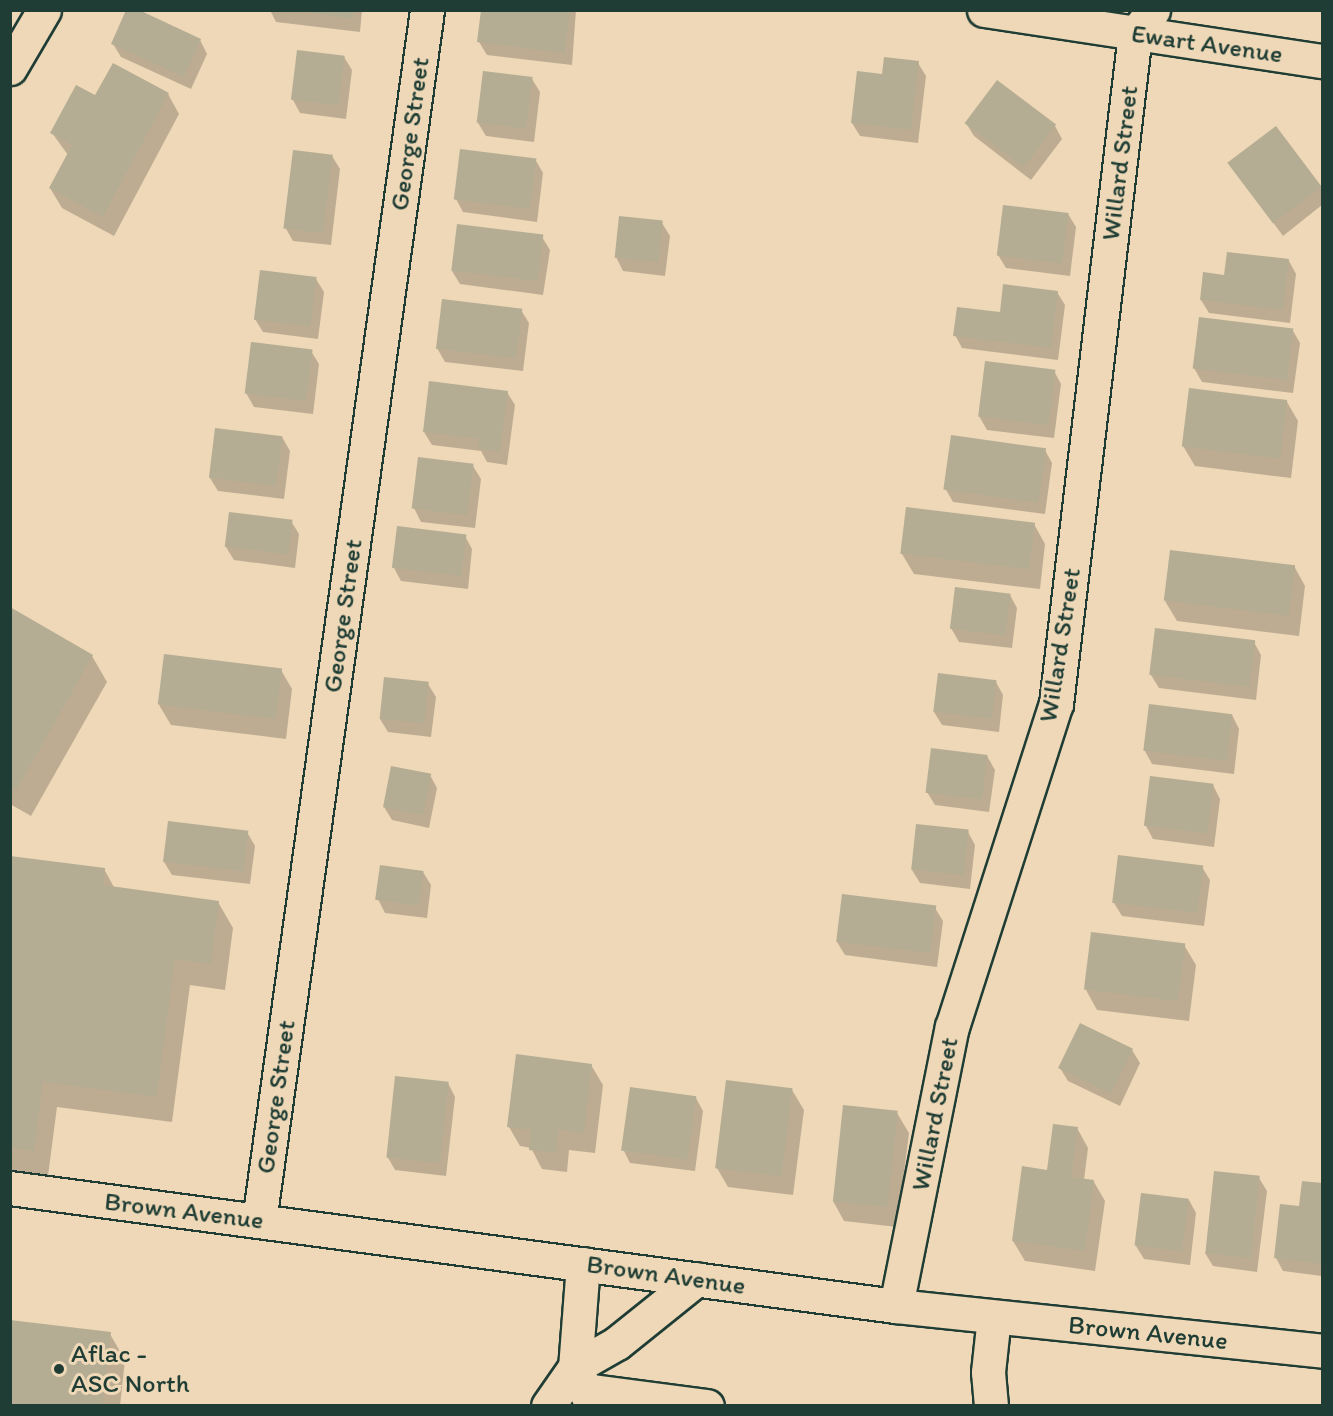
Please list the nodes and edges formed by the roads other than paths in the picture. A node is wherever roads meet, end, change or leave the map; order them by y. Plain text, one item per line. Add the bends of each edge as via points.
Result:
1 (44, 10) edge
2 (427, 10) edge
3 (984, 10) edge
4 (1144, 22) edge
5 (14, 56) edge
6 (1323, 61) edge
7 (10, 1188) edge
8 (259, 1221) junction
9 (583, 1264) junction
10 (697, 1279) junction
11 (897, 1306) junction
12 (994, 1317) junction
13 (1323, 1351) edge
14 (584, 1387) edge
15 (548, 1406) edge
16 (707, 1406) edge
17 (991, 1406) edge

1 - 5 street
2 - 8 street, George Street
3 - 4 street, Ewart Avenue
4 - 6 street, Ewart Avenue
4 - 11 street, Willard Street via 1056,704 952,1027
7 - 8 street, Brown Avenue
8 - 9 street, Brown Avenue
9 - 10 street, Brown Avenue
9 - 14 street
10 - 11 street, Brown Avenue
10 - 14 street via 617,1343
11 - 12 street, Brown Avenue
12 - 13 street, Brown Avenue
12 - 17 street via 988,1372
14 - 15 street
14 - 16 street

